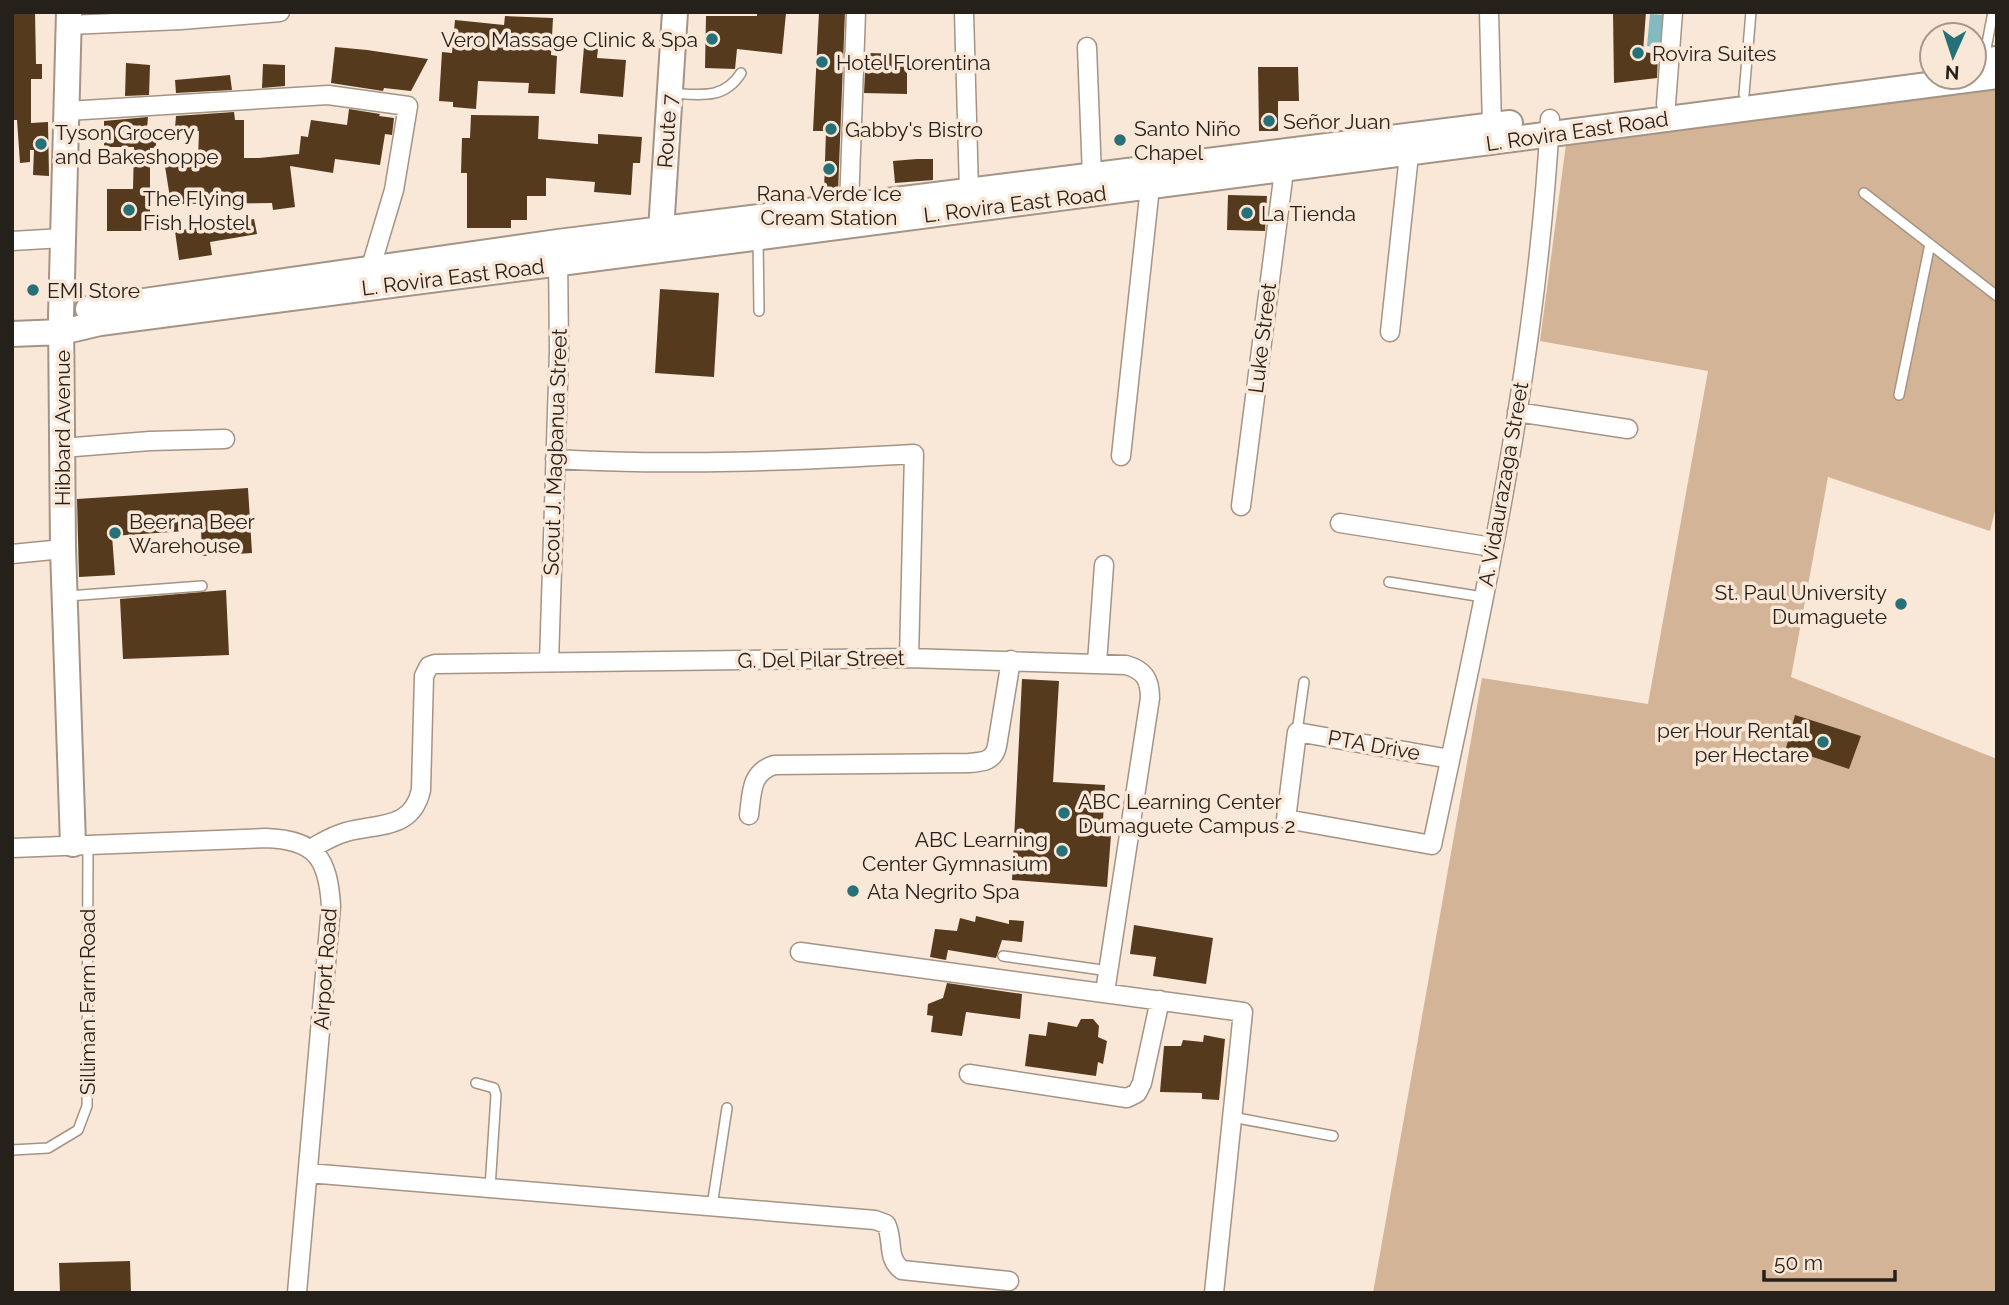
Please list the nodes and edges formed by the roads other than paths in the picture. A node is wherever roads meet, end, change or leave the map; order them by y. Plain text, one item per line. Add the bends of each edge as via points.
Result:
1 (280, 12) edge
2 (675, 12) edge
3 (856, 12) edge
4 (964, 12) edge
5 (1489, 12) edge
6 (1673, 12) edge
7 (1751, 12) edge
8 (1993, 12) edge
9 (69, 19) edge
10 (1087, 47) dead end
11 (1988, 64) edge
12 (1918, 71) edge
13 (741, 73) dead end
14 (1918, 74) edge
15 (669, 93) junction
16 (1744, 94) junction
17 (1666, 104) junction
18 (67, 111) junction
19 (1492, 126) junction
20 (1549, 127) junction
21 (1337, 154) junction
22 (1409, 155) junction
23 (1283, 171) junction
24 (1092, 176) junction
25 (1120, 181) junction
26 (1150, 187) junction
27 (969, 191) junction
28 (1864, 193) dead end
29 (849, 206) junction
30 (916, 207) junction
31 (63, 238) junction
32 (758, 238) junction
33 (660, 240) junction
34 (12, 241) edge
35 (1930, 244) junction
36 (558, 253) junction
37 (370, 270) junction
38 (308, 287) junction
39 (1997, 296) edge
40 (759, 311) dead end
41 (61, 323) junction
42 (1390, 332) dead end
43 (23, 333) edge
44 (1899, 396) dead end
45 (1517, 412) junction
46 (1629, 429) dead end
47 (225, 439) dead end
48 (62, 447) junction
49 (1121, 456) dead end
50 (555, 459) junction
51 (1241, 506) dead end
52 (1340, 523) dead end
53 (1492, 547) junction
54 (64, 549) junction
55 (12, 554) edge
56 (1104, 565) dead end
57 (1389, 582) dead end
58 (202, 586) dead end
59 (65, 597) junction
60 (1483, 597) junction
61 (909, 658) junction
62 (1011, 660) junction
63 (548, 662) junction
64 (1097, 663) junction
65 (1304, 682) dead end
66 (1297, 732) junction
67 (1450, 759) junction
68 (749, 815) dead end
69 (81, 844) junction
70 (12, 848) edge
71 (312, 848) junction
72 (800, 952) dead end
73 (1003, 956) dead end
74 (1109, 971) junction
75 (1105, 992) junction
76 (1160, 1000) junction
77 (969, 1074) dead end
78 (477, 1083) dead end
79 (727, 1108) dead end
80 (1232, 1117) junction
81 (1334, 1136) dead end
82 (12, 1150) edge
83 (308, 1173) junction
84 (491, 1188) junction
85 (712, 1206) junction
86 (1009, 1281) dead end
87 (297, 1293) edge
88 (1214, 1293) edge

1 - 9 street via 181,20
2 - 15 main road, Route 7
3 - 29 street
4 - 27 street
5 - 19 street
6 - 17 street
7 - 16 lane
8 - 11 lane
9 - 18 main road, Hibbard Avenue
10 - 24 street
12 - 16 main road, L. Rovira East Road
13 - 15 lane via 733,86 722,91
14 - 20 main road, L. Rovira East Road
15 - 33 main road, Route 7
16 - 17 main road, L. Rovira East Road
17 - 20 main road, L. Rovira East Road
18 - 31 main road, Hibbard Avenue
18 - 37 street via 328,95 408,106 394,190
19 - 20 main road, L. Rovira East Road
19 - 21 main road, L. Rovira East Road
20 - 22 main road, L. Rovira East Road
20 - 45 street, A. Vidaurazaga Street via 1536,277
21 - 22 main road, L. Rovira East Road
21 - 23 main road, L. Rovira East Road
21 - 25 main road, L. Rovira East Road
22 - 42 street
23 - 26 main road, L. Rovira East Road
23 - 51 street, Luke Street
24 - 25 main road, L. Rovira East Road
24 - 27 main road, L. Rovira East Road
25 - 26 main road, L. Rovira East Road
25 - 30 main road, L. Rovira East Road
26 - 49 street
27 - 30 main road, L. Rovira East Road
28 - 35 lane
29 - 30 main road, L. Rovira East Road
29 - 33 main road, L. Rovira East Road
30 - 32 main road, L. Rovira East Road
31 - 34 street
31 - 41 main road, Hibbard Avenue
32 - 33 main road, L. Rovira East Road
32 - 40 lane
33 - 36 main road, L. Rovira East Road
35 - 39 lane
35 - 44 lane
36 - 37 main road, L. Rovira East Road
36 - 38 main road, L. Rovira East Road
36 - 50 street, Scout J. Magbanua Street
37 - 38 main road, L. Rovira East Road
38 - 41 main road, L. Rovira East Road via 99,307
41 - 43 main road, L. Rovira East Road
41 - 48 main road, Hibbard Avenue
45 - 46 street
45 - 53 street, A. Vidaurazaga Street
47 - 48 street
48 - 54 main road, Hibbard Avenue
50 - 61 street via 730,463 914,454
50 - 63 street, Scout J. Magbanua Street
52 - 53 street
53 - 60 street, A. Vidaurazaga Street
54 - 55 street
54 - 59 main road, Hibbard Avenue
56 - 64 street
57 - 60 lane
58 - 59 lane
59 - 69 main road, Hibbard Avenue
60 - 67 street, A. Vidaurazaga Street
61 - 62 street, G. Del Pilar Street
61 - 63 street, G. Del Pilar Street
62 - 64 street, G. Del Pilar Street
62 - 68 street via 996,752 991,758 970,764 774,765 756,775
63 - 71 street, G. Del Pilar Street via 429,666 424,676 418,803 394,823 347,831
64 - 74 street, G. Del Pilar Street via 1138,668 1150,686
65 - 66 lane
66 - 67 street, PTA Drive
66 - 67 street, A. Vidaurazaga Street via 1286,818 1432,845
69 - 70 street
69 - 71 street via 266,838
69 - 82 lane, Silliman Farm Road via 87,1106 78,1130 48,1148
71 - 83 street, Airport Road via 327,871 331,906
72 - 75 street
73 - 74 lane
74 - 75 street, G. Del Pilar Street
75 - 76 street
76 - 77 street via 1142,1083 1137,1093 1127,1098
76 - 80 street via 1243,1012
78 - 84 lane via 494,1088 496,1095
79 - 85 lane
80 - 81 lane
80 - 88 street
83 - 84 street
83 - 87 street, Airport Road
84 - 85 street
85 - 86 street via 875,1220 890,1230 892,1257 902,1270

